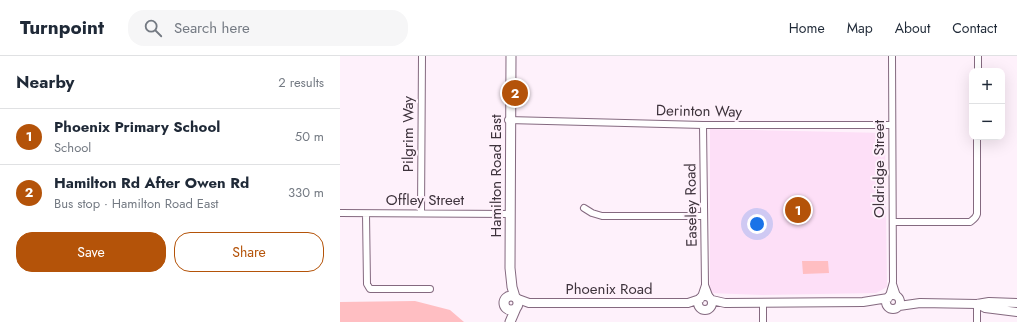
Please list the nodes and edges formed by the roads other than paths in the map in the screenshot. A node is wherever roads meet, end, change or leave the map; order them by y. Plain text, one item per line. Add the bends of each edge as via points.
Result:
1 (422, 56) edge
2 (506, 56) edge
3 (511, 56) edge
4 (892, 56) edge
5 (978, 56) edge
6 (978, 68) edge
7 (509, 120) junction
8 (703, 125) junction
9 (892, 125) junction
10 (977, 140) edge
11 (584, 208) dead end
12 (340, 213) edge
13 (421, 213) junction
14 (508, 213) junction
15 (366, 214) junction
16 (704, 216) junction
17 (893, 222) junction
18 (705, 285) junction
19 (430, 289) dead end
20 (894, 300) junction
21 (515, 301) junction
22 (700, 301) junction
23 (711, 301) junction
24 (763, 303) junction
25 (1017, 303) edge
26 (977, 304) junction
27 (1017, 312) edge
28 (509, 322) edge
29 (763, 322) edge
30 (977, 322) edge

1 - 13 street, Pilgrim Way
2 - 7 main road, Hamilton Road East
3 - 7 main road, Hamilton Road East
4 - 9 street, Oldridge Street
5 - 6 street
7 - 8 street, Derinton Way
7 - 14 main road, Hamilton Road East
8 - 9 street, Derinton Way
8 - 16 street, Easeley Road
9 - 17 street, Oldridge Street
10 - 17 street via 977,214 974,220
11 - 16 street via 602,216
12 - 15 street, Offley Street
13 - 14 street, Offley Street
13 - 15 street, Offley Street
14 - 21 main road, Hamilton Road East
15 - 19 street via 367,284 370,289
16 - 18 street, Easeley Road
17 - 20 street, Oldridge Street
18 - 22 street, Easeley Road
18 - 23 street, Easeley Road
20 - 24 street
20 - 26 street
21 - 22 street, Phoenix Road
21 - 28 main road
21 - 28 main road via 512,310 506,308
22 - 23 street via 705,296
22 - 23 street via 705,310
23 - 24 street
24 - 29 street
25 - 26 street
26 - 27 street via 985,308
26 - 30 street

